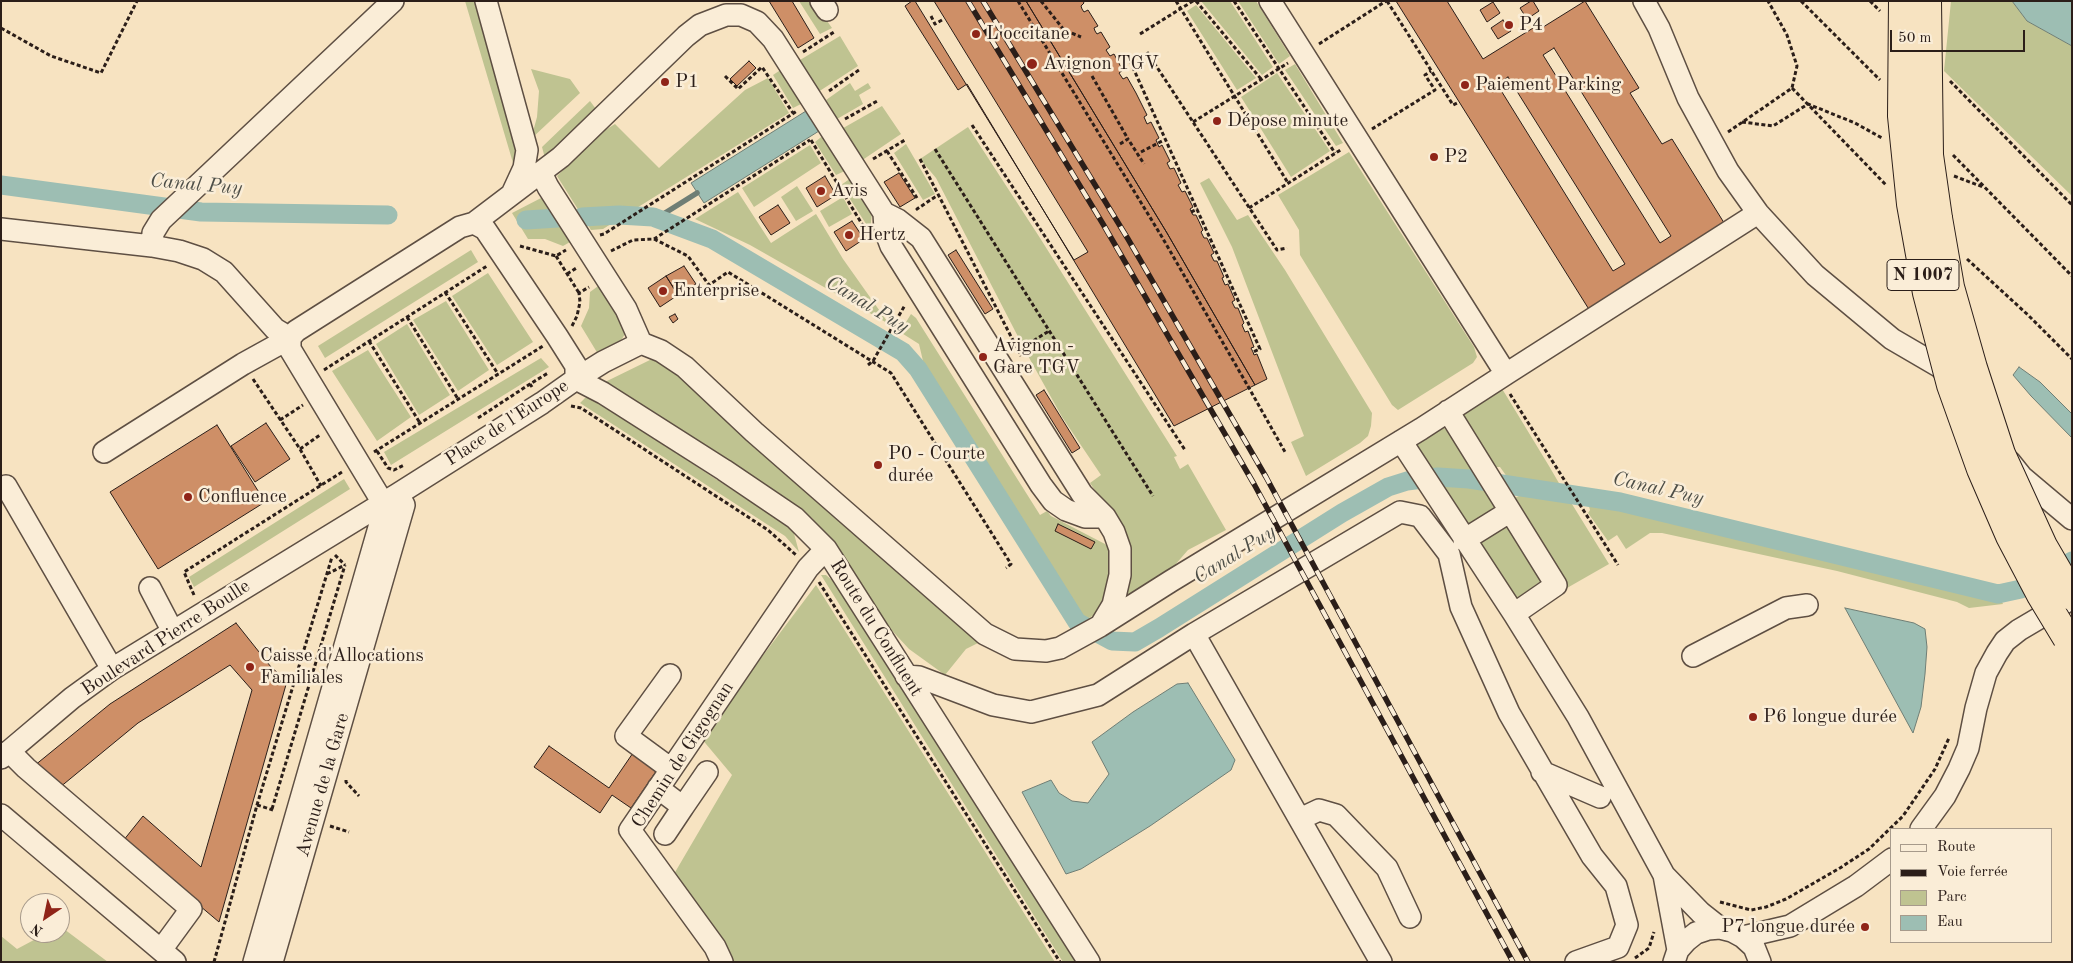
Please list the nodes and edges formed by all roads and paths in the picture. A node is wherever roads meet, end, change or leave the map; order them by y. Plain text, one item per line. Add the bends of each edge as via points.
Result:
1 (137, 1) edge
2 (393, 1) edge
3 (486, 1) edge
4 (1018, 1) edge
5 (1042, 1) edge
6 (1176, 1) edge
7 (1195, 1) edge
8 (1234, 1) edge
9 (1270, 1) edge
10 (1387, 1) edge
11 (1644, 1) edge
12 (1768, 1) edge
13 (1870, 1) edge
14 (1927, 1) edge
15 (1893, 8) edge
16 (1181, 9) junction
17 (931, 16) dead end
18 (942, 20) dead end
19 (1, 28) edge
20 (834, 32) dead end
21 (1140, 34) dead end
22 (1081, 37) dead end
23 (1147, 52) dead end
24 (802, 53) dead end
25 (1302, 54) junction
26 (1130, 62) dead end
27 (1279, 68) junction
28 (859, 70) dead end
29 (1431, 71) junction
30 (725, 76) dead end
31 (1092, 76) dead end
32 (1945, 77) dead end
33 (1261, 79) junction
34 (827, 92) dead end
35 (1234, 96) junction
36 (879, 100) dead end
37 (1459, 102) dead end
38 (1808, 104) dead end
39 (800, 109) dead end
40 (793, 113) junction
41 (1193, 122) junction
42 (1742, 122) junction
43 (838, 123) dead end
44 (972, 125) dead end
45 (817, 136) dead end
46 (1128, 139) junction
47 (1166, 139) junction
48 (810, 140) junction
49 (905, 140) dead end
50 (1356, 140) junction
51 (1713, 143) junction
52 (1120, 144) dead end
53 (935, 149) dead end
54 (1141, 152) dead end
55 (1335, 153) junction
56 (920, 159) dead end
57 (1144, 164) dead end
58 (541, 173) junction
59 (1288, 183) junction
60 (938, 195) junction
61 (511, 196) junction
62 (917, 198) dead end
63 (2072, 205) edge
64 (1249, 208) junction
65 (917, 209) dead end
66 (1198, 209) junction
67 (1192, 212) dead end
68 (1758, 213) junction
69 (884, 214) junction
70 (474, 224) junction
71 (1, 229) edge
72 (867, 232) dead end
73 (604, 234) dead end
74 (654, 239) junction
75 (582, 240) junction
76 (152, 246) junction
77 (515, 248) dead end
78 (1286, 248) dead end
79 (607, 254) dead end
80 (556, 256) junction
81 (495, 260) dead end
82 (606, 276) junction
83 (445, 292) junction
84 (579, 293) junction
85 (909, 298) dead end
86 (407, 317) junction
87 (568, 330) dead end
88 (1049, 331) junction
89 (290, 338) junction
90 (368, 341) junction
91 (641, 343) junction
92 (1253, 352) dead end
93 (548, 353) dead end
94 (1238, 354) dead end
95 (1232, 357) junction
96 (874, 361) junction
97 (868, 365) dead end
98 (549, 372) dead end
99 (319, 373) dead end
100 (498, 374) junction
101 (251, 376) dead end
102 (1503, 376) junction
103 (582, 381) junction
104 (530, 384) junction
105 (534, 391) dead end
106 (458, 399) junction
107 (303, 405) dead end
108 (572, 405) dead end
109 (1448, 411) junction
110 (280, 420) junction
111 (472, 422) dead end
112 (420, 424) junction
113 (322, 434) dead end
114 (1400, 441) junction
115 (300, 449) junction
116 (1185, 450) dead end
117 (377, 451) junction
118 (104, 452) dead end
119 (1284, 452) dead end
120 (372, 454) dead end
121 (408, 463) dead end
122 (346, 470) dead end
123 (6, 486) dead end
124 (321, 486) junction
125 (1153, 496) dead end
126 (390, 499) junction
127 (1510, 512) junction
128 (1105, 517) junction
129 (2072, 519) edge
130 (340, 529) junction
131 (1464, 540) junction
132 (373, 547) junction
133 (826, 549) junction
134 (800, 558) dead end
135 (345, 565) junction
136 (1618, 565) dead end
137 (1006, 568) dead end
138 (327, 574) junction
139 (816, 577) dead end
140 (150, 588) dead end
141 (194, 595) dead end
142 (2072, 597) edge
143 (1807, 604) dead end
144 (1514, 614) junction
145 (1100, 626) junction
146 (174, 632) junction
147 (1194, 634) junction
148 (2067, 638) dead end
149 (1692, 656) dead end
150 (112, 669) junction
151 (670, 675) dead end
152 (906, 676) junction
153 (1952, 731) dead end
154 (5, 755) edge
155 (671, 769) junction
156 (706, 772) dead end
157 (1542, 772) junction
158 (658, 788) junction
159 (1600, 797) dead end
160 (684, 807) junction
161 (272, 809) dead end
162 (1, 814) edge
163 (1300, 819) junction
164 (1891, 828) edge
165 (1922, 828) edge
166 (1890, 829) edge
167 (665, 834) dead end
168 (1890, 860) edge
169 (1664, 875) junction
170 (1718, 902) dead end
171 (1410, 917) dead end
172 (1790, 926) junction
173 (1720, 928) junction
174 (1655, 929) dead end
175 (1744, 937) junction
176 (168, 956) edge
177 (1378, 956) edge
178 (1676, 956) edge
179 (214, 962) edge
180 (254, 962) edge
181 (272, 962) edge
182 (722, 962) edge
183 (1060, 962) edge
184 (1090, 962) edge
185 (1396, 962) edge
186 (1576, 962) edge
187 (1627, 962) edge
188 (1760, 962) edge
189 (1766, 962) edge

1 - 19 path via 101,73 51,56
2 - 76 street via 161,220 153,233
3 - 61 street via 527,150 522,174
4 - 95 path
5 - 22 path via 1064,30
6 - 16 path
7 - 16 path
7 - 33 path
8 - 27 path
9 - 25 street
10 - 25 path
10 - 29 path
11 - 51 street via 1659,28 1688,98
12 - 42 path via 1787,35 1797,66 1792,88
13 - 15 path
14 - 142 highway, N 1007, bridge via 1929,155 1950,287 2001,454 2043,546
15 - 148 highway, N 1007, bridge via 1911,204 1926,293 1951,385 1981,469 2010,536
16 - 21 path
16 - 35 path
17 - 18 path via 936,24
20 - 24 path
23 - 41 path
25 - 27 path
25 - 50 street
26 - 47 path
27 - 33 path
27 - 55 path
28 - 34 path
29 - 37 path via 1453,105
29 - 50 path via 1425,75 1434,90
30 - 40 path via 738,89 762,68
31 - 46 path
32 - 63 path
33 - 35 path
35 - 41 path
35 - 59 path
36 - 43 path
38 - 42 path via 1773,126
39 - 40 path
40 - 73 path
41 - 64 path
42 - 51 path
44 - 116 path
45 - 48 path
46 - 52 path
46 - 57 path
47 - 54 path
47 - 66 path
48 - 72 path
48 - 74 path
49 - 62 path via 889,149
50 - 55 path
50 - 102 street
51 - 68 street via 1728,171
53 - 88 path
55 - 59 path
56 - 60 path
58 - 61 street
58 - 69 street via 686,36 714,19 741,15 757,22 773,39
58 - 75 street
59 - 64 path
60 - 65 path
60 - 88 path via 1018,351
61 - 70 street
64 - 78 path via 1276,250
66 - 67 path
66 - 92 path via 1260,349
68 - 102 street
68 - 129 street via 1830,288 1892,339 1940,366 1980,413 2022,478
69 - 128 street via 898,220 921,238 1082,494
69 - 128 street via 885,230 892,246 1040,485 1053,501 1066,510 1085,517
70 - 89 street via 460,227 296,331
70 - 103 street, Place de l'Europe via 486,229 558,336
71 - 76 street
74 - 79 path via 626,242
74 - 96 path via 688,256 709,285 728,272
75 - 80 path
75 - 82 street
76 - 89 street via 203,259 224,272 275,329
77 - 80 path via 534,248
80 - 84 path
81 - 83 path
82 - 84 path
82 - 91 street
83 - 86 path
83 - 100 path
84 - 87 path via 577,316
85 - 96 path
86 - 90 path
86 - 106 path
88 - 125 path
89 - 118 street
89 - 126 street via 290,349
90 - 99 path
90 - 112 path
91 - 103 street via 603,362
91 - 145 street via 660,350 685,367 754,432 985,634 1015,649 1046,651 1060,648
93 - 100 path via 545,344
94 - 95 path
95 - 119 path
96 - 97 path
96 - 137 path via 891,373 1011,564
98 - 104 path
100 - 106 path
101 - 110 path
102 - 109 street
102 - 136 path
103 - 126 street, Place de l'Europe
103 - 133 street, Route du Confluent via 794,518
104 - 105 path
104 - 111 path
106 - 112 path
107 - 110 path
108 - 134 path via 768,530
109 - 114 street
109 - 127 street
110 - 115 path
112 - 117 path
113 - 115 path
114 - 131 street
114 - 145 street
115 - 124 path
117 - 120 path
117 - 121 path via 388,468 394,470
122 - 124 path
123 - 150 street
124 - 141 path via 184,572
126 - 130 street, Boulevard Pierre Boulle
126 - 132 street, Avenue de la Gare
126 - 181 street, Avenue de la Gare via 404,505
127 - 131 street
127 - 144 street via 1556,585
128 - 145 street via 1120,549 1120,575 1113,604
130 - 132 street
130 - 146 street, Boulevard Pierre Boulle
131 - 144 street
132 - 180 street, Avenue de la Gare
133 - 152 street, Route du Confluent
133 - 155 street, Chemin de Gigognan via 808,568
135 - 138 path
135 - 138 path via 333,553
135 - 161 path
138 - 179 path via 257,805
139 - 183 path
140 - 146 street
142 - 165 street via 2005,641 1986,673 1962,762 1945,796
143 - 149 street via 1786,608
144 - 169 street via 1589,736
146 - 150 street, Boulevard Pierre Boulle
147 - 152 street via 1098,695 1031,712 993,705 918,677
147 - 157 street via 1400,512 1420,516 1449,554 1461,607 1480,653
147 - 163 street
150 - 154 street, Boulevard Pierre Boulle
151 - 155 street via 626,736
152 - 184 street, Route du Confluent
153 - 164 path via 1935,769 1903,816
154 - 176 street via 26,768 191,909
155 - 158 street, Chemin de Gigognan
156 - 160 street
157 - 159 street
157 - 186 street via 1592,856 1616,886 1627,924 1618,947
158 - 160 street
158 - 182 street, Chemin de Gigognan via 630,830 715,947
160 - 167 street
162 - 176 street
163 - 171 street via 1319,810 1336,815 1387,868
163 - 177 street
166 - 170 path via 1868,850 1840,868 1766,907 1751,910
168 - 172 street via 1856,886
169 - 173 street
169 - 178 street
172 - 175 street
172 - 189 street via 1778,939
173 - 175 street
173 - 178 street via 1696,933
174 - 187 path via 1649,948
175 - 188 street via 1754,947
177 - 185 street

